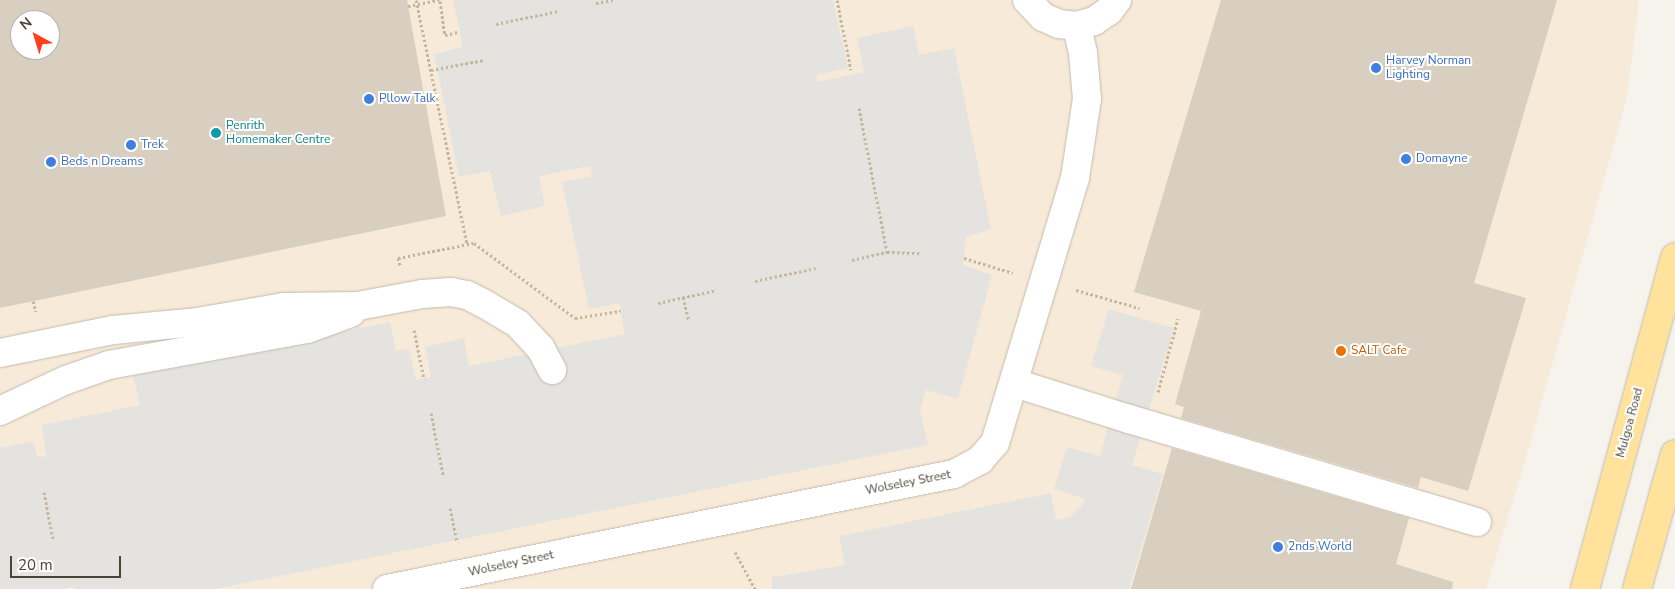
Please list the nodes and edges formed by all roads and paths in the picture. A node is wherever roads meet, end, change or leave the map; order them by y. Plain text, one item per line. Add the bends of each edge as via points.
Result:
1 (439, 0) edge
2 (613, 0) edge
3 (837, 0) edge
4 (1027, 0) edge
5 (1117, 0) edge
6 (416, 2) edge
7 (596, 4) dead end
8 (408, 6) dead end
9 (558, 12) dead end
10 (496, 24) dead end
11 (1077, 26) junction
12 (458, 32) dead end
13 (484, 60) dead end
14 (430, 70) junction
15 (851, 70) dead end
16 (859, 108) dead end
17 (467, 244) dead end
18 (887, 252) junction
19 (922, 253) dead end
20 (1675, 257) edge
21 (964, 258) dead end
22 (852, 260) dead end
23 (816, 268) dead end
24 (1020, 275) dead end
25 (755, 281) dead end
26 (1068, 288) dead end
27 (717, 290) dead end
28 (684, 297) junction
29 (658, 302) dead end
30 (378, 303) junction
31 (1139, 308) dead end
32 (1178, 319) dead end
33 (689, 321) dead end
34 (413, 328) dead end
35 (0, 353) edge
36 (552, 370) dead end
37 (424, 379) dead end
38 (1015, 383) junction
39 (1157, 398) dead end
40 (2, 403) edge
41 (430, 412) dead end
42 (1675, 454) edge
43 (443, 475) dead end
44 (44, 492) dead end
45 (450, 508) dead end
46 (1477, 522) dead end
47 (53, 539) dead end
48 (734, 544) dead end
49 (458, 548) dead end
50 (387, 589) edge
51 (755, 589) edge
52 (1585, 589) edge
53 (1637, 589) edge

1 - 6 path
1 - 12 path via 445,35
2 - 7 path
3 - 15 path
4 - 11 street via 1043,17 1059,24
5 - 11 street via 1109,11 1094,21
6 - 8 path
6 - 14 path
9 - 10 path
11 - 38 street, Wolseley Street via 1087,99 1083,136 1075,178
13 - 14 path
14 - 17 path
16 - 18 path
18 - 19 path
18 - 22 path
20 - 52 main road, Mulgoa Road
21 - 24 path
23 - 25 path
26 - 31 path
27 - 28 path
28 - 29 path
28 - 33 path
30 - 35 street via 284,307 197,322 112,330
30 - 36 street via 437,292 467,295 518,324 541,349
30 - 40 street via 306,329 109,365
32 - 39 path
34 - 37 path
38 - 46 street
38 - 50 street, Wolseley Street via 994,443 980,460 954,474
41 - 43 path
42 - 53 main road
44 - 47 path
45 - 49 path
48 - 51 path via 735,553

